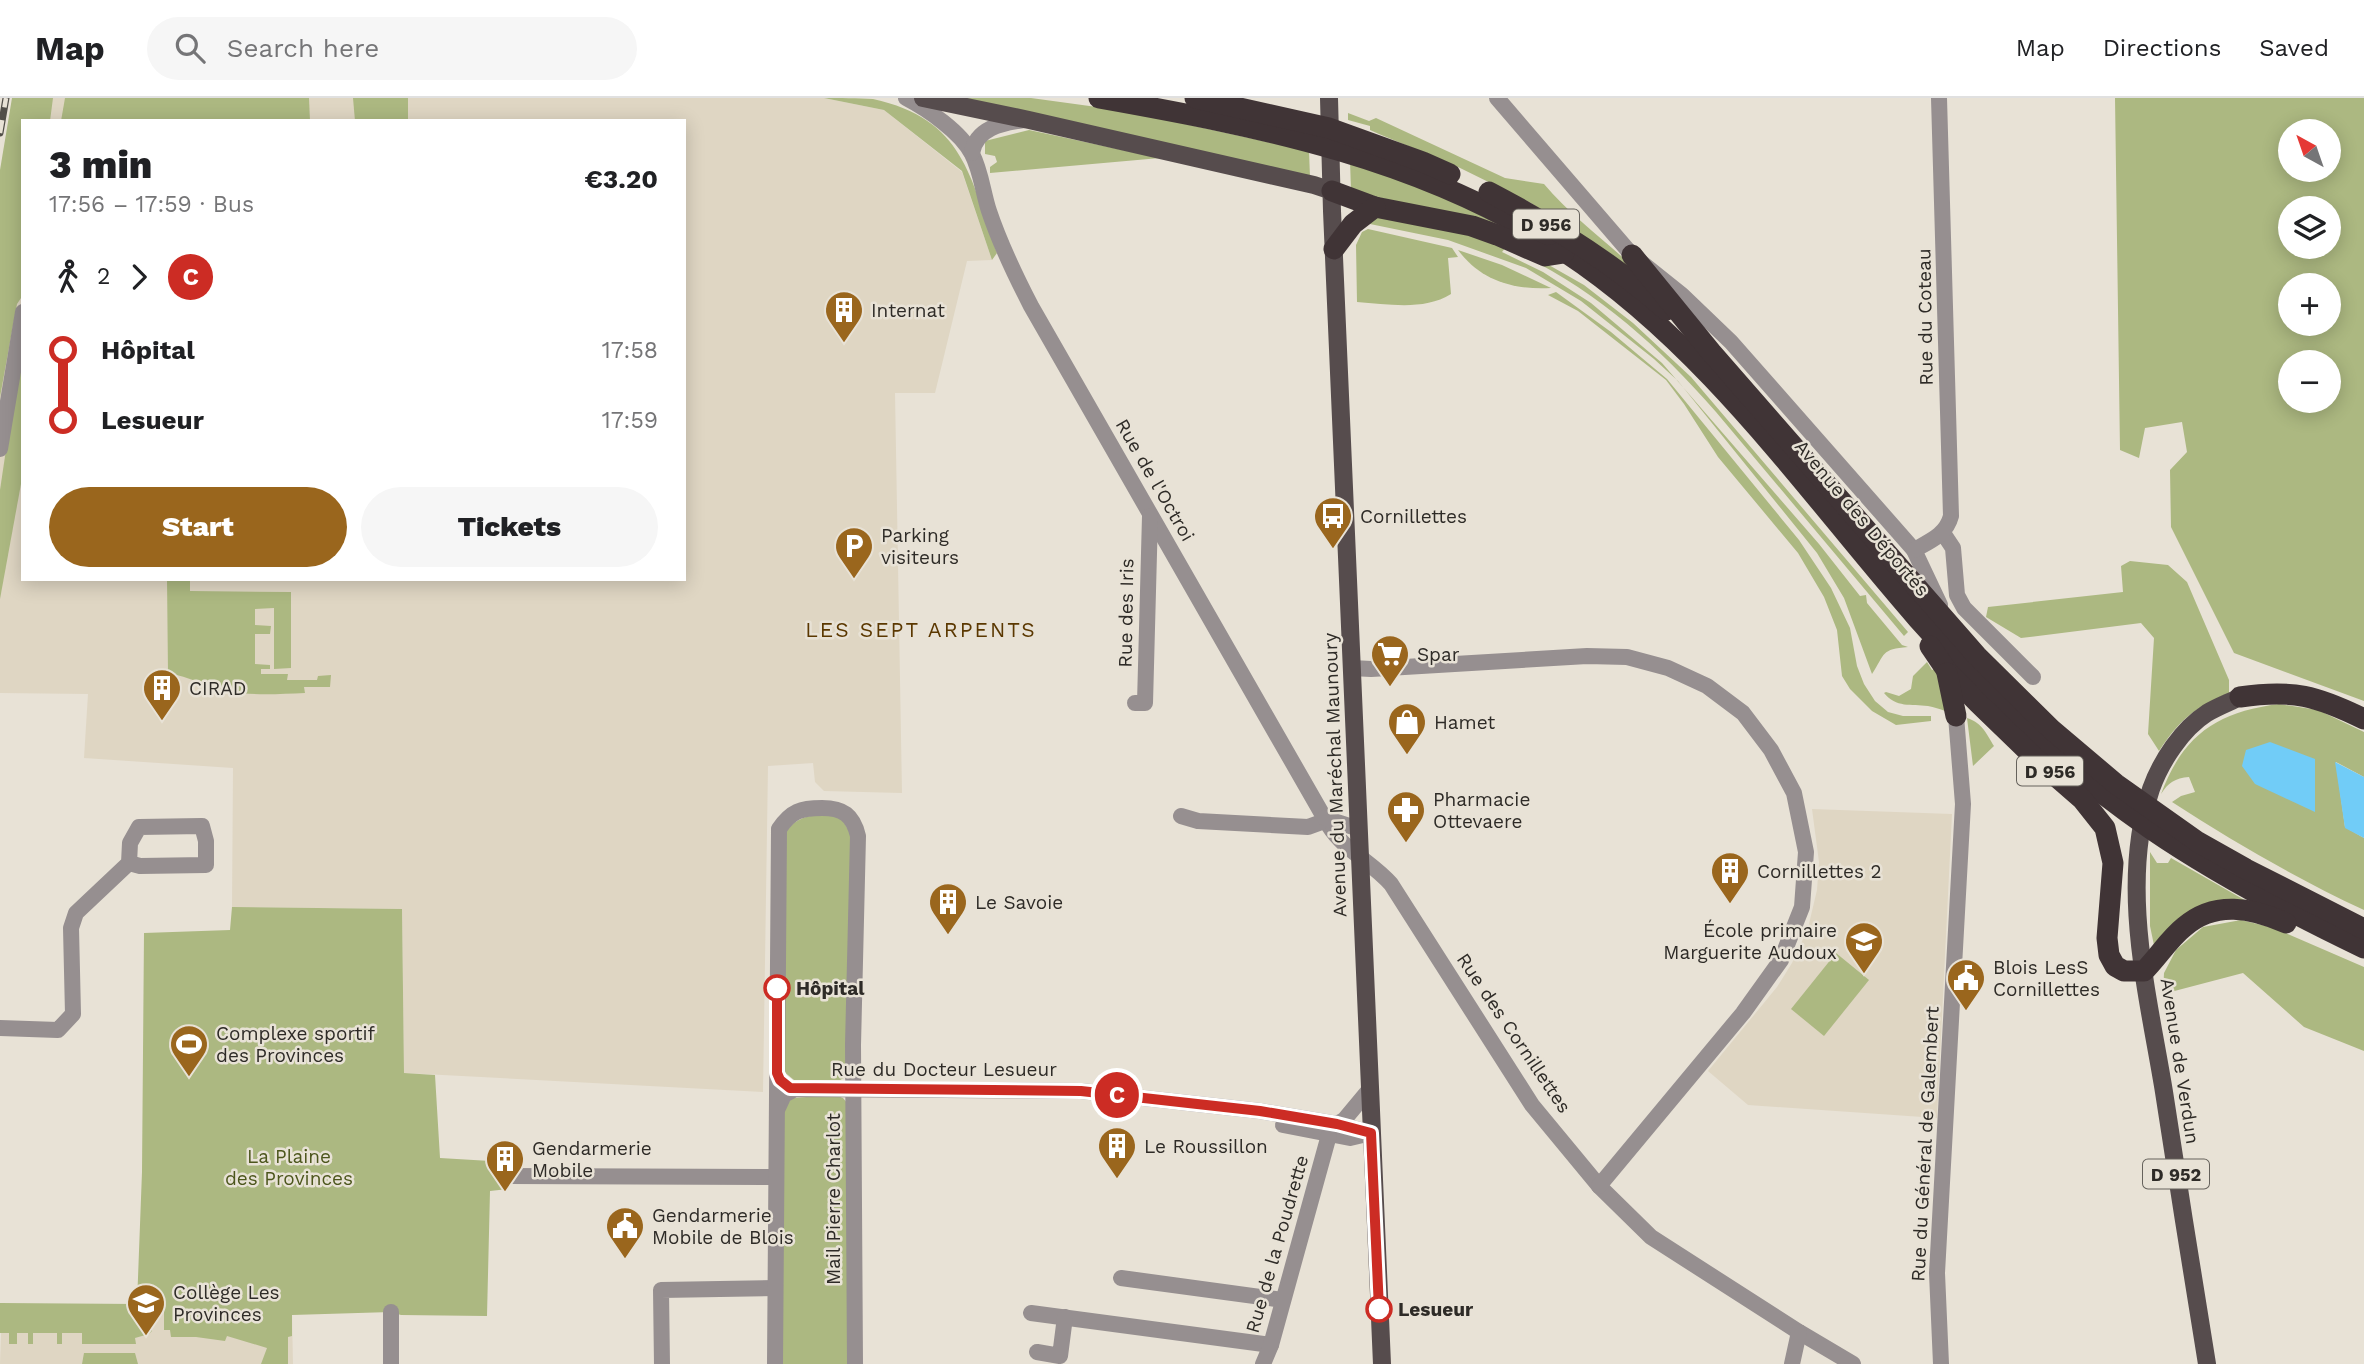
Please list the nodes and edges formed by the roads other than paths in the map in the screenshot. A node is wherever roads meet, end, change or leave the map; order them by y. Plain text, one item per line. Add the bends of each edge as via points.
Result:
1 (906, 98) edge
2 (923, 98) edge
3 (1099, 98) edge
4 (1195, 98) edge
5 (1329, 98) edge
6 (1497, 98) edge
7 (1939, 98) edge
8 (1029, 120) junction
9 (972, 153) junction
10 (1332, 187) junction
11 (1375, 207) junction
12 (1334, 249) junction
13 (1567, 253) junction
14 (1632, 255) junction
15 (21, 324) edge
16 (1711, 352) junction
17 (0, 449) edge
18 (1150, 513) junction
19 (1942, 533) junction
20 (1914, 550) junction
21 (1944, 643) junction
22 (1352, 668) junction
23 (2033, 677) dead end
24 (2240, 697) joint
25 (1135, 703) dead end
26 (1978, 704) junction
27 (1956, 716) junction
28 (2364, 719) edge
29 (1181, 816) dead end
30 (1325, 817) junction
31 (2150, 822) junction
32 (1359, 829) junction
33 (1360, 856) junction
34 (129, 863) junction
35 (2363, 936) edge
36 (2144, 971) junction
37 (0, 1028) edge
38 (777, 1073) junction
39 (795, 1089) junction
40 (854, 1089) junction
41 (1369, 1090) junction
42 (777, 1110) junction
43 (1333, 1129) junction
44 (1371, 1133) junction
45 (506, 1176) dead end
46 (776, 1177) junction
47 (1599, 1186) junction
48 (1121, 1278) dead end
49 (775, 1288) junction
50 (1283, 1300) junction
51 (391, 1312) dead end
52 (1031, 1313) dead end
53 (1065, 1317) junction
54 (1799, 1332) junction
55 (1271, 1345) junction
56 (1037, 1352) dead end
57 (391, 1364) edge
58 (662, 1364) edge
59 (775, 1364) edge
60 (855, 1364) edge
61 (1262, 1364) edge
62 (1382, 1364) edge
63 (1792, 1364) edge
64 (1853, 1364) edge
65 (1941, 1364) edge
66 (2207, 1364) edge

1 - 9 street, Rue de l'Octroi via 947,126
2 - 8 main road, D 956
3 - 13 highway, D 956 via 1301,139 1387,164 1486,206
4 - 16 highway, D 956 via 1329,128 1482,188 1617,270
5 - 10 main road, Avenue du Maréchal Maunoury
6 - 14 street, Avenue des Déportés
7 - 19 street, Rue du Coteau via 1951,516
8 - 9 street via 979,134
8 - 10 main road, D 956
9 - 18 street, Rue de l'Octroi via 1010,265
10 - 11 highway, D 956
10 - 12 main road, Avenue du Maréchal Maunoury
11 - 12 highway via 1353,224
11 - 13 highway, D 956 via 1472,226 1545,256
12 - 22 main road, Avenue du Maréchal Maunoury
13 - 21 highway, Avenue des Déportés / D 956 via 1682,347
14 - 16 highway
14 - 20 street, Avenue des Déportés via 1731,342
15 - 17 street
16 - 21 highway, Avenue des Déportés / D 956
18 - 25 street, Rue des Iris via 1145,703
18 - 30 street, Rue de l'Octroi
19 - 20 street
19 - 23 street via 1953,548 1957,595 1964,608
20 - 21 street, Avenue des Déportés via 1934,595
21 - 26 highway, D 956
21 - 27 highway
21 - 31 highway, Avenue des Déportés / D 956 via 2026,728
22 - 32 main road, Avenue du Maréchal Maunoury
22 - 47 street via 1587,656 1627,657 1668,668 1707,686 1743,713 1772,750 1794,793 1806,852 1802,907 1781,960 1743,1013
24 - 28 highway via 2290,692 2325,701
24 - 31 main road, Avenue de Verdun via 2206,714 2166,757 2152,788
26 - 27 highway via 1964,707
26 - 36 highway, D 956 via 2082,799 2105,828 2113,863 2109,955 2124,971
27 - 65 street, Rue du Général de Galembert via 1963,804 1937,1273
29 - 30 street via 1198,821 1308,827
30 - 32 street
30 - 33 street, Rue de l'Octroi via 1335,834
31 - 35 highway, D 956 via 2198,842
31 - 36 main road, Avenue de Verdun via 2136,879
32 - 33 main road, Avenue du Maréchal Maunoury
33 - 41 main road, Avenue du Maréchal Maunoury
33 - 47 street, Rue des Cornillettes via 1391,884 1532,1105
34 - 34 street via 206,865 202,826 139,827 130,843
34 - 37 street via 76,914 71,928 73,1014 58,1030
35 - 36 highway, D 956 via 2248,909 2221,909 2185,926
36 - 66 main road, Avenue de Verdun / D 952
38 - 39 street via 784,1085
38 - 40 street, Mail Pierre Charlot via 779,829 797,810 835,808 847,813 858,836
38 - 42 street, Mail Pierre Charlot
39 - 40 street, Rue du Docteur Lesueur
39 - 42 street via 784,1095
40 - 43 street, Rue du Docteur Lesueur via 1081,1091
40 - 60 street, Mail Pierre Charlot
41 - 43 street
41 - 44 main road, Avenue du Maréchal Maunoury
42 - 46 street, Mail Pierre Charlot
43 - 44 street, Rue du Docteur Lesueur
43 - 50 street, Rue de la Poudrette
44 - 62 main road, Avenue du Maréchal Maunoury
45 - 46 street
46 - 49 street, Mail Pierre Charlot
47 - 54 street, Rue des Cornillettes via 1651,1237
48 - 50 street
49 - 58 street via 661,1290
49 - 59 street, Mail Pierre Charlot
50 - 55 street, Rue de la Poudrette
51 - 57 street
52 - 53 street
53 - 55 street
53 - 56 street via 1060,1356
54 - 63 street
54 - 64 street, Rue des Cornillettes
55 - 61 street, Rue de la Poudrette

